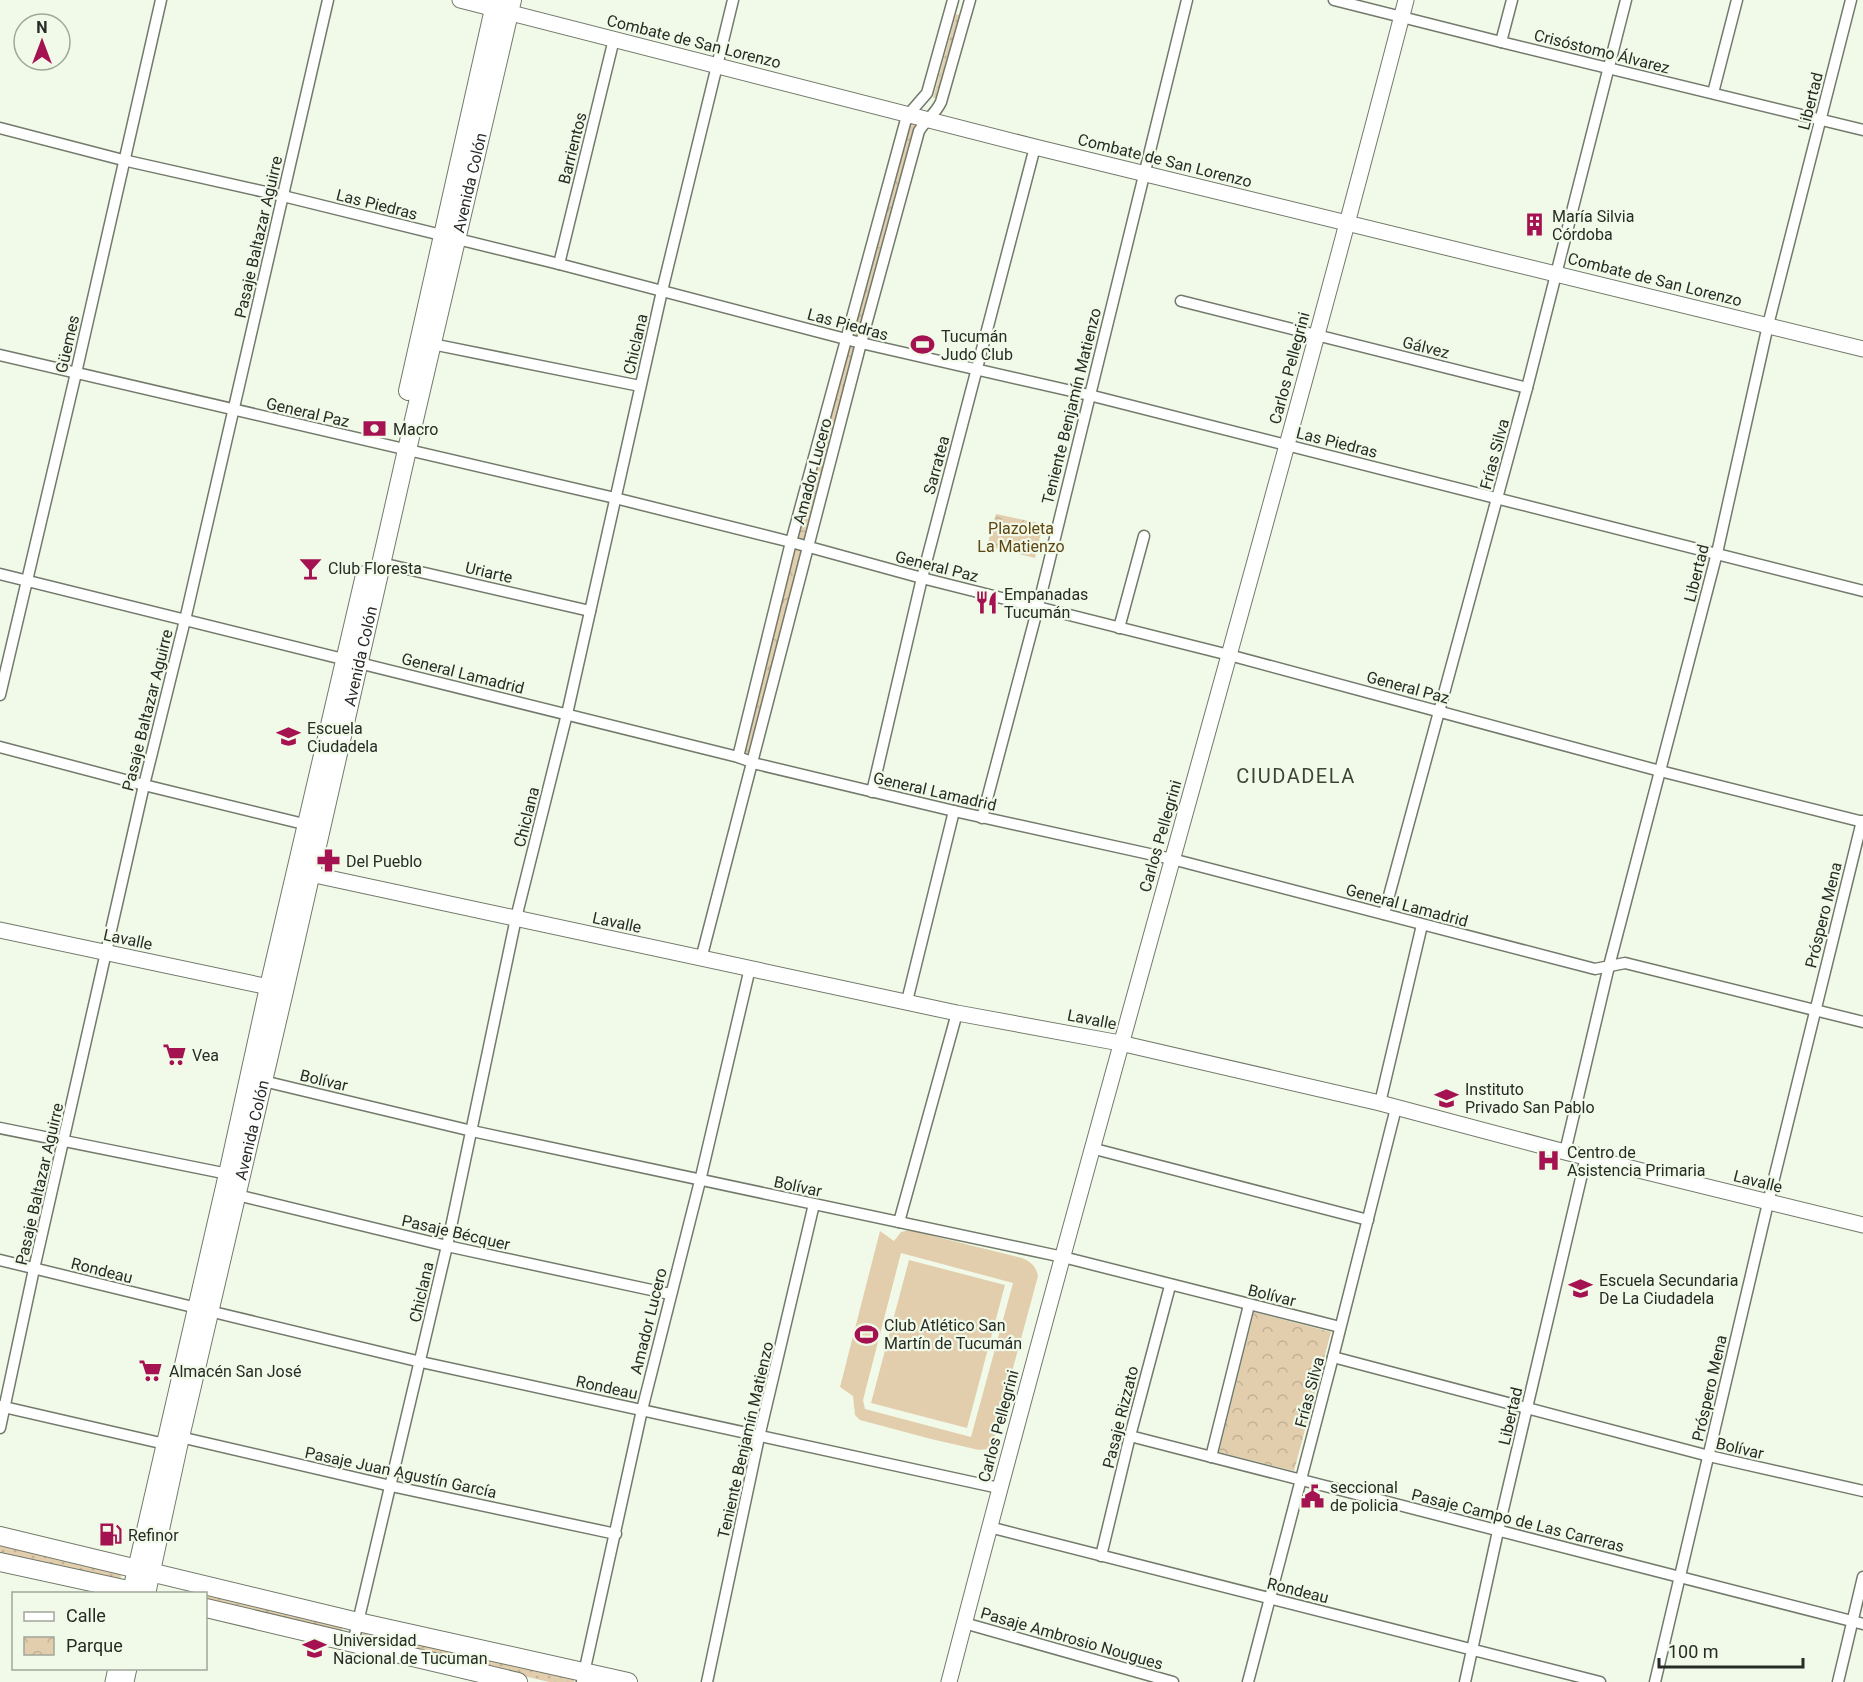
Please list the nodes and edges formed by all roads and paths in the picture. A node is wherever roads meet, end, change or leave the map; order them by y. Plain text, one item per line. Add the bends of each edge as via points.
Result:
1 (161, 0) edge
2 (328, 0) edge
3 (460, 0) edge
4 (733, 0) edge
5 (1186, 0) edge
6 (1334, 0) edge
7 (1406, 0) edge
8 (1512, 0) edge
9 (1626, 0) edge
10 (1737, 0) edge
11 (1851, 0) edge
12 (952, 2) edge
13 (969, 4) edge
14 (503, 5) edge
15 (1401, 18) junction
16 (614, 39) junction
17 (1501, 42) junction
18 (719, 65) junction
19 (1609, 69) junction
20 (1713, 93) junction
21 (908, 115) junction
22 (926, 119) junction
23 (1820, 119) junction
24 (0, 128) edge
25 (1863, 130) edge
26 (1035, 147) junction
27 (123, 160) junction
28 (1145, 173) junction
29 (283, 196) junction
30 (1346, 223) junction
31 (450, 238) junction
32 (559, 264) junction
33 (1556, 274) junction
34 (662, 291) junction
35 (1181, 301) dead end
36 (1768, 326) junction
37 (1317, 334) junction
38 (846, 339) junction
39 (861, 343) junction
40 (432, 344) junction
41 (1863, 349) edge
42 (0, 355) edge
43 (976, 370) junction
44 (76, 373) junction
45 (640, 387) junction
46 (1527, 388) junction
47 (1089, 395) junction
48 (232, 410) junction
49 (1287, 445) junction
50 (401, 449) junction
51 (615, 498) junction
52 (1498, 499) junction
53 (1144, 536) dead end
54 (791, 542) junction
55 (808, 547) junction
56 (1717, 553) junction
57 (381, 563) junction
58 (0, 574) edge
59 (922, 578) junction
60 (28, 581) junction
61 (1863, 591) edge
62 (1038, 607) junction
63 (590, 611) junction
64 (185, 620) junction
65 (1119, 628) junction
66 (1228, 655) junction
67 (352, 662) junction
68 (0, 695) edge
69 (1440, 711) junction
70 (567, 714) junction
71 (0, 747) edge
72 (738, 757) junction
73 (752, 762) junction
74 (1660, 771) junction
75 (144, 785) junction
76 (872, 792) junction
77 (954, 811) junction
78 (982, 818) junction
79 (1862, 822) edge
80 (308, 825) junction
81 (1172, 859) junction
82 (310, 874) junction
83 (1384, 914) junction
84 (516, 918) junction
85 (1422, 924) junction
86 (0, 930) edge
87 (106, 953) junction
88 (701, 958) junction
89 (1609, 966) junction
90 (750, 968) junction
91 (276, 989) junction
92 (907, 1001) junction
93 (1815, 1011) junction
94 (957, 1013) junction
95 (1863, 1022) edge
96 (1120, 1043) junction
97 (256, 1079) junction
98 (1380, 1103) junction
99 (1396, 1108) junction
100 (0, 1128) edge
101 (472, 1131) junction
102 (64, 1142) junction
103 (1091, 1148) junction
104 (1565, 1152) junction
105 (1586, 1157) junction
106 (228, 1174) junction
107 (700, 1181) junction
108 (237, 1195) junction
109 (1768, 1203) junction
110 (814, 1204) junction
111 (1368, 1220) junction
112 (899, 1222) junction
113 (1863, 1225) edge
114 (447, 1246) junction
115 (1063, 1257) junction
116 (0, 1260) edge
117 (34, 1269) junction
118 (1170, 1286) junction
119 (670, 1294) junction
120 (1249, 1305) junction
121 (203, 1310) junction
122 (1341, 1327) junction
123 (1333, 1358) junction
124 (421, 1362) junction
125 (2, 1406) edge
126 (1527, 1408) junction
127 (642, 1410) junction
128 (0, 1428) edge
129 (1130, 1436) junction
130 (759, 1437) junction
131 (172, 1441) junction
132 (1211, 1456) junction
133 (1709, 1456) junction
134 (1301, 1479) junction
135 (391, 1486) junction
136 (999, 1488) junction
137 (1863, 1491) edge
138 (989, 1527) junction
139 (1498, 1531) junction
140 (616, 1534) junction
141 (0, 1536) edge
142 (1101, 1556) junction
143 (0, 1562) edge
144 (144, 1570) junction
145 (1680, 1576) junction
146 (1863, 1577) edge
147 (134, 1592) edge
148 (138, 1592) edge
149 (1271, 1599) junction
150 (207, 1608) edge
151 (358, 1622) junction
152 (1858, 1622) edge
153 (964, 1623) junction
154 (353, 1643) junction
155 (1473, 1650) junction
156 (583, 1677) edge
157 (518, 1682) edge
158 (628, 1682) edge
159 (707, 1682) edge
160 (949, 1682) edge
161 (1173, 1682) edge
162 (1248, 1682) edge
163 (1465, 1682) edge
164 (1600, 1682) edge
165 (1655, 1682) edge
166 (1838, 1682) edge

1 - 27 street, Güemes
2 - 29 street, Pasaje Baltazar Aguirre
3 - 14 street, Combate de San Lorenzo
4 - 18 street, Chiclana
5 - 28 street, Teniente Benjamín Matienzo
6 - 15 street, Crisóstomo Álvarez
7 - 15 street, Carlos Pellegrini
8 - 17 street
9 - 19 street, Frías Silva
10 - 20 street
11 - 23 street, Libertad
12 - 13 street
12 - 21 street, Amador Lucero via 927,93
13 - 22 street, Amador Lucero via 941,102
14 - 16 street, Combate de San Lorenzo
14 - 31 main road, Avenida Colón
15 - 17 street, Crisóstomo Álvarez
15 - 30 street, Carlos Pellegrini
16 - 18 street, Combate de San Lorenzo
16 - 32 street, Barrientos
17 - 19 street, Crisóstomo Álvarez
18 - 21 street, Combate de San Lorenzo
18 - 34 street, Chiclana
19 - 20 street, Crisóstomo Álvarez
19 - 33 street, Frías Silva
20 - 23 street, Crisóstomo Álvarez
21 - 22 street, Combate de San Lorenzo
21 - 38 street, Amador Lucero
22 - 26 street, Combate de San Lorenzo
22 - 39 street, Amador Lucero via 919,131
23 - 25 street, Crisóstomo Álvarez
23 - 36 street, Libertad
24 - 27 street, Las Piedras
26 - 28 street, Combate de San Lorenzo
26 - 43 street, Sarratea
27 - 29 street, Las Piedras
27 - 44 street, Güemes
28 - 30 street, Combate de San Lorenzo
28 - 47 street, Teniente Benjamín Matienzo
29 - 31 street, Las Piedras
29 - 48 street, Pasaje Baltazar Aguirre
30 - 33 street, Combate de San Lorenzo
30 - 37 street, Carlos Pellegrini
31 - 32 street, Las Piedras
31 - 40 main road, Avenida Colón
31 - 50 main road, Avenida Colón
32 - 34 street, Las Piedras
33 - 36 street, Combate de San Lorenzo
33 - 46 street, Frías Silva
34 - 38 street, Las Piedras
34 - 45 street, Chiclana
35 - 37 street, Gálvez
36 - 41 street, Combate de San Lorenzo
36 - 56 street, Libertad
37 - 46 street, Gálvez
37 - 49 street, Carlos Pellegrini
38 - 39 street, Las Piedras
38 - 54 street, Amador Lucero
39 - 43 street, Las Piedras
39 - 55 street, Amador Lucero
40 - 45 street
40 - 50 main road, Avenida Colón
42 - 44 street, General Paz
43 - 47 street, Las Piedras
43 - 59 street, Sarratea
44 - 48 street, General Paz
44 - 60 street, Güemes
45 - 51 street, Chiclana
46 - 52 street, Frías Silva
47 - 49 street, Las Piedras
47 - 62 street, Teniente Benjamín Matienzo
48 - 50 street, General Paz
48 - 64 street, Pasaje Baltazar Aguirre
49 - 52 street, Las Piedras
49 - 66 street, Carlos Pellegrini
50 - 51 street, General Paz
50 - 57 main road, Avenida Colón
50 - 67 main road, Avenida Colón
51 - 54 street, General Paz
51 - 63 street, Chiclana
52 - 56 street, Las Piedras
52 - 69 street, Frías Silva
53 - 65 street
54 - 55 street, General Paz
54 - 72 street, Amador Lucero
55 - 59 street, General Paz
55 - 73 street, Amador Lucero
56 - 61 street, Las Piedras
56 - 74 street, Libertad
57 - 63 street, Uriarte
57 - 67 main road, Avenida Colón
58 - 60 street, General Lamadrid
59 - 62 street, General Paz
59 - 76 street, Sarratea
60 - 64 street, General Lamadrid
60 - 68 street, Güemes
62 - 65 street, General Paz
62 - 78 street, Teniente Benjamín Matienzo
63 - 70 street, Chiclana
64 - 67 street, General Lamadrid
64 - 75 street, Pasaje Baltazar Aguirre
65 - 66 street, General Paz
66 - 69 street, General Paz
66 - 81 street, Carlos Pellegrini
67 - 70 street, General Lamadrid
67 - 80 main road, Avenida Colón
67 - 82 main road, Avenida Colón
69 - 74 street, General Paz
69 - 83 street, Frías Silva
70 - 72 street, General Lamadrid
70 - 84 street, Chiclana
71 - 75 street
72 - 73 street, General Lamadrid
73 - 76 street, General Lamadrid
73 - 88 street, Amador Lucero
74 - 79 street, General Paz
74 - 89 street, Libertad
75 - 80 street
75 - 87 street, Pasaje Baltazar Aguirre
76 - 77 street, General Lamadrid
77 - 78 street, General Lamadrid
77 - 92 street
78 - 81 street, General Lamadrid
79 - 93 street, Próspero Mena
80 - 91 main road, Avenida Colón
81 - 83 street, General Lamadrid
81 - 96 street, Carlos Pellegrini
82 - 84 street, Lavalle
82 - 91 main road, Avenida Colón
83 - 85 street, General Lamadrid
84 - 88 street, Lavalle
84 - 101 street, Chiclana
85 - 89 street, General Lamadrid via 1594,969
85 - 98 street
86 - 87 street, Lavalle
87 - 91 street, Lavalle
87 - 102 street, Pasaje Baltazar Aguirre
88 - 90 street, Lavalle
89 - 93 street, General Lamadrid via 1625,963
89 - 104 street, Libertad
90 - 92 street, Lavalle
90 - 107 street, Amador Lucero
91 - 97 main road, Avenida Colón
92 - 94 street, Lavalle
93 - 95 street, General Lamadrid
93 - 109 street, Próspero Mena
94 - 96 street, Lavalle
94 - 112 street
96 - 98 street, Lavalle
96 - 103 street, Carlos Pellegrini
97 - 101 street, Bolívar
97 - 106 main road, Avenida Colón
97 - 108 main road, Avenida Colón
98 - 99 street, Lavalle
99 - 104 street, Lavalle
99 - 111 street, Frías Silva
100 - 102 street
101 - 107 street, Bolívar
101 - 114 street, Chiclana
102 - 106 street
102 - 117 street, Pasaje Baltazar Aguirre
103 - 111 street
103 - 115 street, Carlos Pellegrini
104 - 105 street, Lavalle
105 - 109 street, Lavalle
105 - 126 street, Libertad
106 - 121 main road, Avenida Colón
107 - 110 street, Bolívar
107 - 119 street, Amador Lucero
108 - 114 street, Pasaje Bécquer
108 - 121 main road, Avenida Colón
109 - 113 street, Lavalle
109 - 133 street, Próspero Mena
110 - 112 street, Bolívar
110 - 130 street, Teniente Benjamín Matienzo
111 - 122 street, Frías Silva
112 - 115 street, Bolívar
114 - 119 street, Pasaje Bécquer
114 - 124 street, Chiclana
115 - 118 street, Bolívar
115 - 136 street, Carlos Pellegrini
116 - 117 street, Rondeau
117 - 121 street, Rondeau
117 - 125 street, Pasaje Baltazar Aguirre
118 - 120 street, Bolívar
118 - 129 street, Pasaje Rizzato
119 - 127 street, Amador Lucero
120 - 122 street, Bolívar
120 - 132 street
121 - 124 street, Rondeau
121 - 131 main road, Avenida Colón
122 - 123 street, Frías Silva
123 - 126 street, Bolívar
123 - 134 street, Frías Silva
124 - 127 street, Rondeau
124 - 135 street, Chiclana
125 - 128 street, Pasaje Baltazar Aguirre
125 - 131 street, Pasaje Juan Agustín García
126 - 133 street, Bolívar
126 - 139 street, Libertad
127 - 130 street, Rondeau
127 - 140 street, Amador Lucero
129 - 132 street, Pasaje Campo de Las Carreras
129 - 142 street, Pasaje Rizzato
130 - 136 street, Rondeau
130 - 159 street, Teniente Benjamín Matienzo
131 - 135 street, Pasaje Juan Agustín García
131 - 144 main road, Avenida Colón
132 - 134 street, Pasaje Campo de Las Carreras
133 - 137 street, Bolívar
133 - 145 street, Próspero Mena
134 - 139 street, Pasaje Campo de Las Carreras
134 - 149 street, Frías Silva
135 - 140 street, Pasaje Juan Agustín García
135 - 151 street, Chiclana
136 - 138 street, Carlos Pellegrini
138 - 142 street, Rondeau
138 - 153 street, Carlos Pellegrini
139 - 145 street, Pasaje Campo de Las Carreras
139 - 155 street, Libertad
140 - 156 street, Amador Lucero
141 - 144 main road
142 - 149 street, Rondeau
143 - 147 main road
144 - 148 main road, Avenida Colón
144 - 151 main road
145 - 152 street, Pasaje Campo de Las Carreras
145 - 165 street, Próspero Mena
146 - 152 street
149 - 155 street, Rondeau
149 - 162 street, Frías Silva
150 - 154 main road
151 - 154 street, Chiclana
151 - 156 main road
152 - 166 street
153 - 160 street, Carlos Pellegrini
153 - 161 street, Pasaje Ambrosio Nougues
154 - 157 main road
155 - 163 street, Libertad
155 - 164 street, Rondeau
156 - 158 main road

